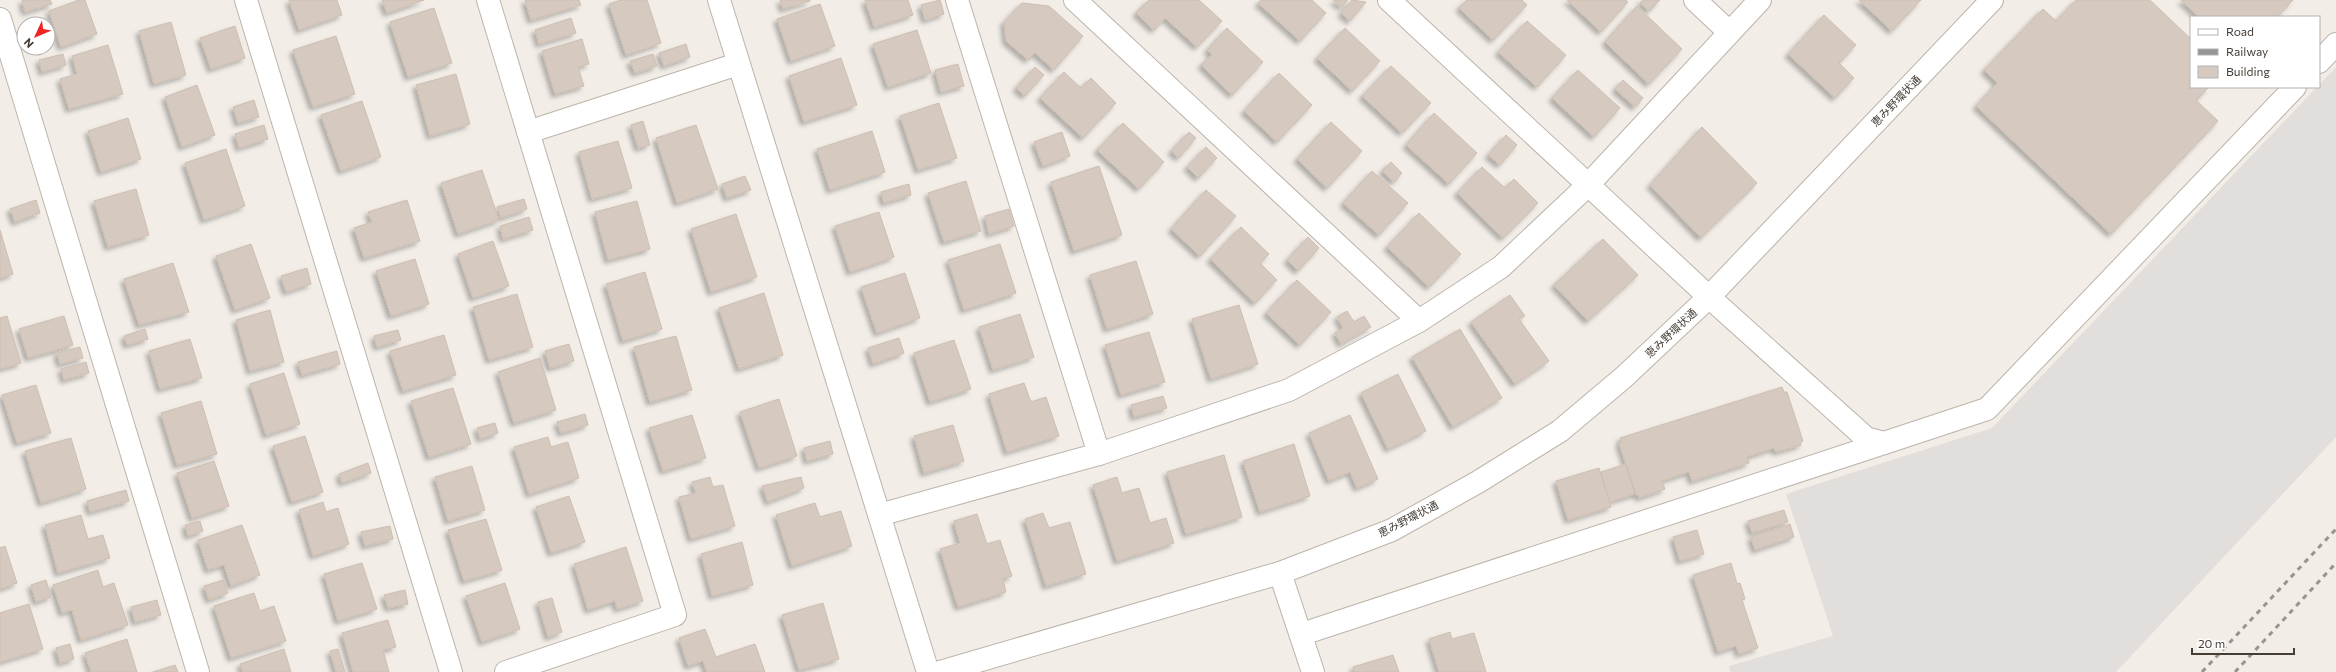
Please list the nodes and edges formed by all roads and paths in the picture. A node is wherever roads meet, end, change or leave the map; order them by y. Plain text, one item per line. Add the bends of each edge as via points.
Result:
1 (246, 0) edge
2 (488, 0) edge
3 (719, 0) edge
4 (957, 0) edge
5 (1076, 0) edge
6 (1389, 0) edge
7 (1695, 0) edge
8 (1760, 0) edge
9 (1992, 0) edge
10 (0, 19) edge
11 (1729, 32) junction
12 (2336, 44) edge
13 (2320, 61) edge
14 (738, 64) junction
15 (2294, 88) edge
16 (528, 132) junction
17 (1587, 186) junction
18 (1709, 297) junction
19 (1419, 321) junction
20 (1884, 443) junction
21 (1099, 454) junction
22 (879, 515) junction
23 (1280, 573) junction
24 (1302, 634) junction
25 (198, 672) edge
26 (451, 672) edge
27 (506, 672) edge
28 (928, 672) edge
29 (940, 672) edge
30 (1313, 672) edge

1 - 26 street
2 - 16 street
3 - 14 street
4 - 21 street
5 - 19 street
6 - 17 street
7 - 11 street
8 - 11 street
9 - 18 street, 恵み野環状通
10 - 25 street
11 - 17 street
12 - 13 street
14 - 16 street
14 - 22 street
15 - 20 street via 1987,409
16 - 27 street via 675,615
17 - 18 street
17 - 19 street via 1501,266
18 - 20 street via 1866,438
18 - 23 street, 恵み野環状通 via 1624,377 1560,431 1478,482 1392,530
19 - 21 street via 1289,390
20 - 24 street
21 - 22 street
22 - 28 street
23 - 24 street
23 - 29 street, 恵み野環状通
24 - 30 street

